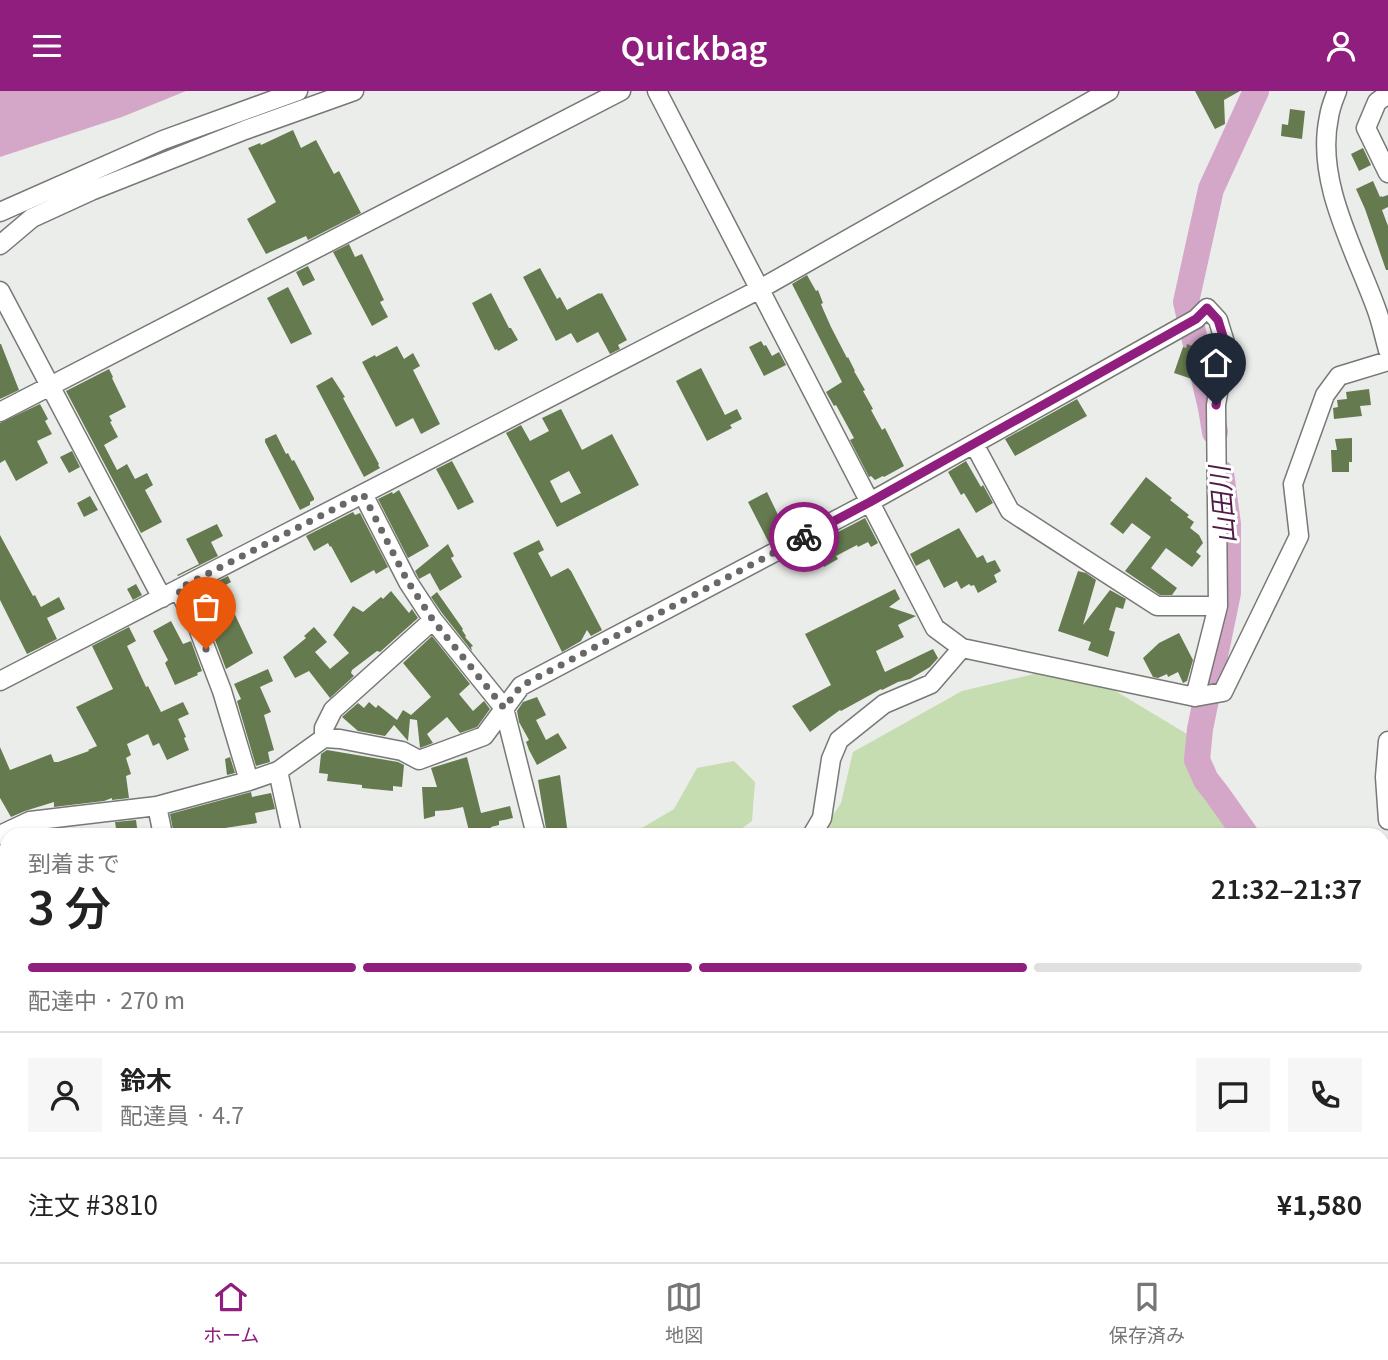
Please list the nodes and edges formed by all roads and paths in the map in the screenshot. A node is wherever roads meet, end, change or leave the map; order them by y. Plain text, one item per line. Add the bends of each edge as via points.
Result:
1 (298, 91) edge
2 (354, 91) edge
3 (621, 91) edge
4 (657, 91) edge
5 (1110, 91) edge
6 (1337, 91) edge
7 (1388, 94) edge
8 (1388, 173) edge
9 (4, 210) edge
10 (0, 232) edge
11 (0, 245) edge
12 (760, 289) junction
13 (0, 292) edge
14 (1388, 350) edge
15 (1388, 361) edge
16 (50, 386) junction
17 (0, 412) edge
18 (974, 444) junction
19 (363, 494) junction
20 (870, 502) junction
21 (178, 589) junction
22 (162, 597) junction
23 (1218, 606) junction
24 (433, 620) junction
25 (962, 647) junction
26 (0, 681) edge
27 (1195, 697) junction
28 (504, 708) junction
29 (324, 738) junction
30 (1388, 741) edge
31 (278, 771) junction
32 (249, 781) junction
33 (157, 806) junction
34 (1388, 820) edge
35 (31, 828) edge
36 (162, 828) edge
37 (290, 828) edge
38 (534, 828) edge
39 (816, 828) edge

1 - 9 street via 163,140
2 - 11 street via 91,191 32,218
3 - 16 street
4 - 12 street
5 - 12 street
6 - 14 street via 1328,117 1328,169 1338,212
7 - 8 street via 1377,102 1366,128
9 - 10 street via 11,222
12 - 19 street
12 - 20 street
13 - 16 street
15 - 27 street via 1339,376 1325,395 1293,484 1299,536 1223,692
16 - 17 street
16 - 22 street
18 - 20 street
18 - 23 street via 1010,511 1157,606
18 - 23 street via 1196,319 1207,308 1218,320 1226,346 1216,405
19 - 21 street
19 - 24 street
20 - 25 street via 934,628
20 - 28 street via 521,686
21 - 22 street
21 - 32 street via 222,691
22 - 26 street
23 - 27 street
24 - 28 street
24 - 29 street via 333,710
25 - 27 street
25 - 39 street via 931,684 884,704 839,740
28 - 29 street via 484,736 419,760 402,751
28 - 38 street
29 - 31 street
30 - 34 street
31 - 32 street
31 - 37 street
32 - 33 street
33 - 35 street
33 - 36 street

